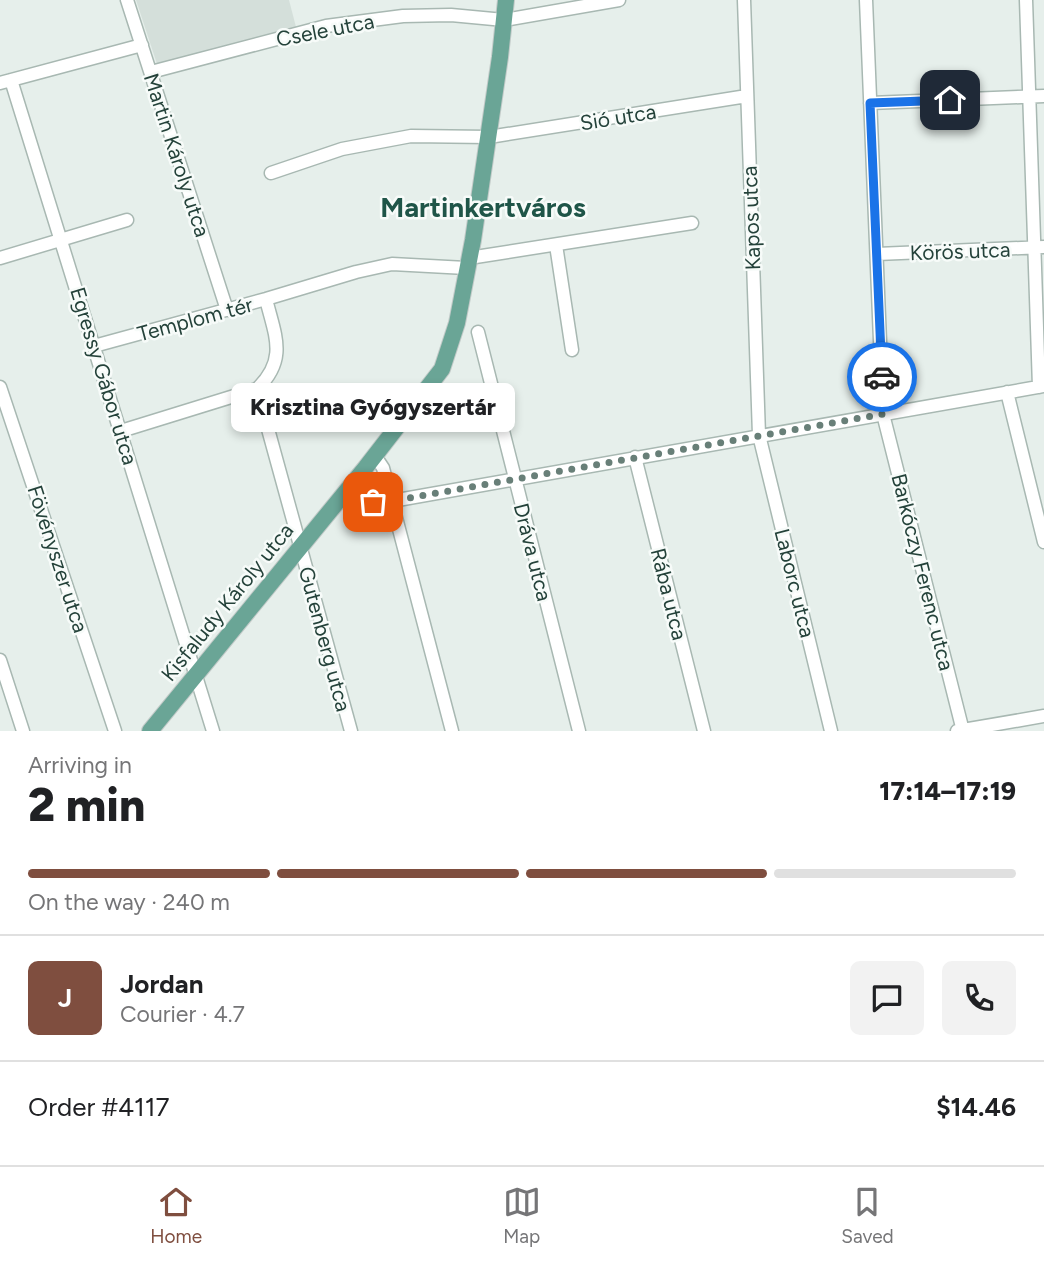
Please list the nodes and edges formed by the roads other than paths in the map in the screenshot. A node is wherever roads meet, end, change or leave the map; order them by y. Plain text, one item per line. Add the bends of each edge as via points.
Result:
1 (127, 0) edge
2 (506, 0) edge
3 (619, 0) edge
4 (744, 0) edge
5 (866, 0) edge
6 (1026, 0) edge
7 (504, 20) junction
8 (142, 45) junction
9 (150, 72) junction
10 (6, 82) edge
11 (747, 96) junction
12 (1029, 96) junction
13 (1044, 96) edge
14 (870, 103) junction
15 (489, 137) junction
16 (271, 173) dead end
17 (127, 220) dead end
18 (692, 223) dead end
19 (61, 240) junction
20 (556, 245) junction
21 (1039, 248) edge
22 (877, 254) junction
23 (0, 258) edge
24 (467, 263) junction
25 (266, 299) junction
26 (227, 310) junction
27 (478, 332) dead end
28 (94, 346) junction
29 (572, 350) dead end
30 (1041, 386) edge
31 (0, 387) edge
32 (257, 389) junction
33 (1007, 392) junction
34 (883, 414) junction
35 (121, 431) junction
36 (759, 435) junction
37 (375, 456) junction
38 (635, 457) junction
39 (513, 478) junction
40 (338, 501) junction
41 (392, 501) junction
42 (1044, 542) edge
43 (300, 547) junction
44 (0, 660) edge
45 (196, 672) junction
46 (1044, 716) edge
47 (23, 731) edge
48 (115, 731) edge
49 (150, 731) edge
50 (213, 731) edge
51 (351, 731) edge
52 (452, 731) edge
53 (579, 731) edge
54 (704, 731) edge
55 (831, 731) edge
56 (961, 731) edge

1 - 8 street, Martin Károly utca
2 - 7 main road, Kisfaludy Károly utca
3 - 7 street, Csele utca
4 - 11 street, Kapos utca
5 - 14 street, Barkóczy Ferenc utca
6 - 12 street
7 - 9 street, Csele utca via 403,16 326,26
7 - 15 main road, Kisfaludy Károly utca
8 - 9 street, Martin Károly utca
8 - 10 street
9 - 26 street, Martin Károly utca
10 - 19 street, Egressy Gábor utca
11 - 15 street, Sió utca
11 - 36 street, Kapos utca
12 - 13 street
12 - 14 street
12 - 21 street
14 - 22 street, Barkóczy Ferenc utca
15 - 16 street, Sió utca via 411,136 342,149
15 - 24 main road, Kisfaludy Károly utca
17 - 19 street
18 - 20 street
19 - 23 street
19 - 28 street, Egressy Gábor utca
20 - 24 street
20 - 29 street
21 - 22 street, Körös utca
21 - 30 street
22 - 34 street, Barkóczy Ferenc utca
24 - 25 street via 392,264
24 - 37 main road, Kisfaludy Károly utca via 457,323 442,369
25 - 26 street, Templom tér
25 - 32 street, Templom tér via 278,359
26 - 28 street, Templom tér
27 - 39 street, Dráva utca
28 - 35 street, Egressy Gábor utca
30 - 33 street
31 - 48 street, Fövényszer utca
32 - 35 street
32 - 43 street
33 - 34 street
33 - 42 street
34 - 36 street
34 - 56 street, Barkóczy Ferenc utca
35 - 45 street, Egressy Gábor utca
36 - 38 street
36 - 55 street, Laborc utca
37 - 40 main road, Kisfaludy Károly utca
37 - 41 street
38 - 39 street
38 - 54 street, Rába utca
39 - 41 street
39 - 53 street, Dráva utca
40 - 41 street
40 - 43 main road, Kisfaludy Károly utca
41 - 52 street
43 - 45 main road, Kisfaludy Károly utca
43 - 51 street, Gutenberg utca
44 - 47 street
45 - 49 main road, Kisfaludy Károly utca
45 - 50 street, Egressy Gábor utca
46 - 56 street

